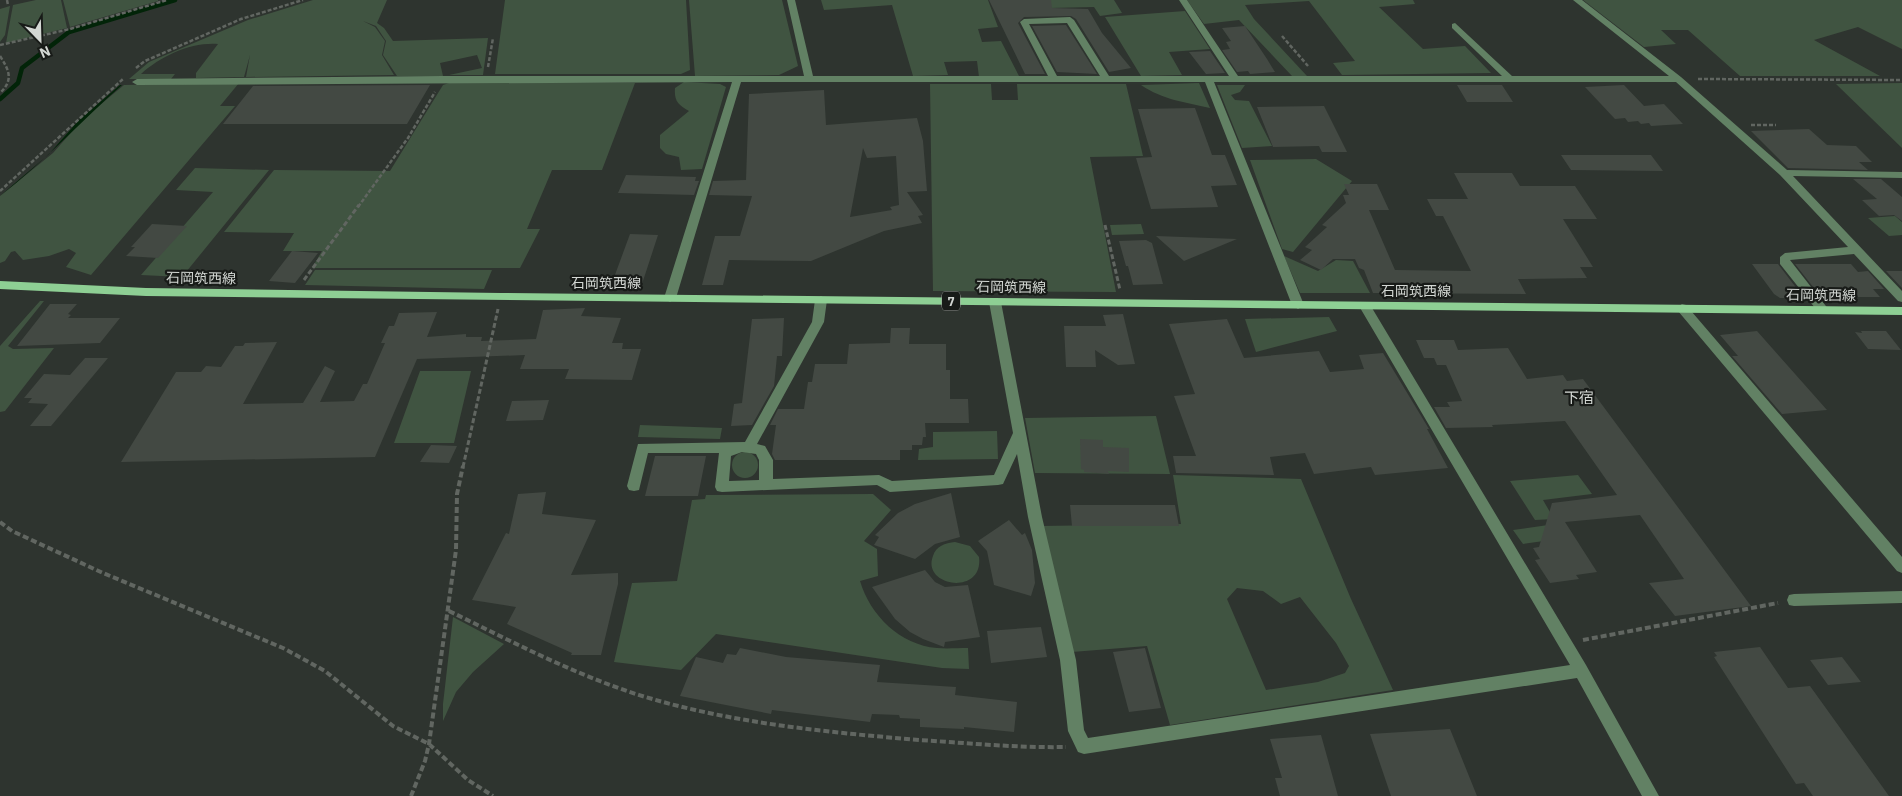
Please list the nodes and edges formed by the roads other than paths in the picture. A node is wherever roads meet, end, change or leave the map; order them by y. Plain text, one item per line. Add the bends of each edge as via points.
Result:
1 (791, 0) edge
2 (1183, 0) edge
3 (1577, 0) edge
4 (1455, 26) dead end
5 (1510, 79) junction
6 (1678, 79) junction
7 (737, 80) junction
8 (809, 80) junction
9 (1054, 80) junction
10 (1107, 80) junction
11 (1209, 80) junction
12 (1236, 80) junction
13 (137, 82) dead end
14 (1784, 173) junction
15 (1902, 175) edge
16 (1857, 250) junction
17 (0, 285) edge
18 (670, 298) junction
19 (1902, 298) edge
20 (821, 300) junction
21 (995, 302) junction
22 (1298, 305) junction
23 (1365, 306) junction
24 (1682, 308) junction
25 (1823, 310) junction
26 (1902, 311) edge
27 (1020, 432) junction
28 (748, 446) junction
29 (733, 448) junction
30 (634, 486) dead end
31 (766, 486) junction
32 (1902, 567) edge
33 (1902, 597) edge
34 (1794, 600) road end
35 (1581, 670) junction
36 (1651, 796) edge

1 - 8 street
2 - 12 street
3 - 6 street
4 - 5 street
5 - 6 street
5 - 12 street
6 - 14 street
7 - 8 street
7 - 13 street
7 - 18 street
8 - 9 street
9 - 10 street
9 - 10 street via 1024,22 1070,20
10 - 11 street
11 - 12 street
11 - 22 street
14 - 15 street
14 - 16 street
16 - 19 street
16 - 25 street via 1785,257 1784,261
17 - 18 main road, 石岡筑西線 / 7 via 146,292
18 - 20 main road, 石岡筑西線 / 7
20 - 21 main road, 石岡筑西線 / 7
20 - 28 street via 818,322
21 - 22 main road, 石岡筑西線 / 7
21 - 27 street
22 - 23 main road, 石岡筑西線 / 7
23 - 24 main road, 石岡筑西線 / 7
23 - 35 street
24 - 25 main road, 石岡筑西線 / 7
24 - 32 street
25 - 26 main road, 石岡筑西線 / 7
27 - 31 street via 998,480 890,487 879,480
27 - 35 street via 1035,517 1068,660 1076,731 1084,746
28 - 29 street
28 - 31 street via 760,450 766,460
29 - 30 street via 643,448
29 - 31 street via 725,454 722,487
33 - 34 street
35 - 36 street

